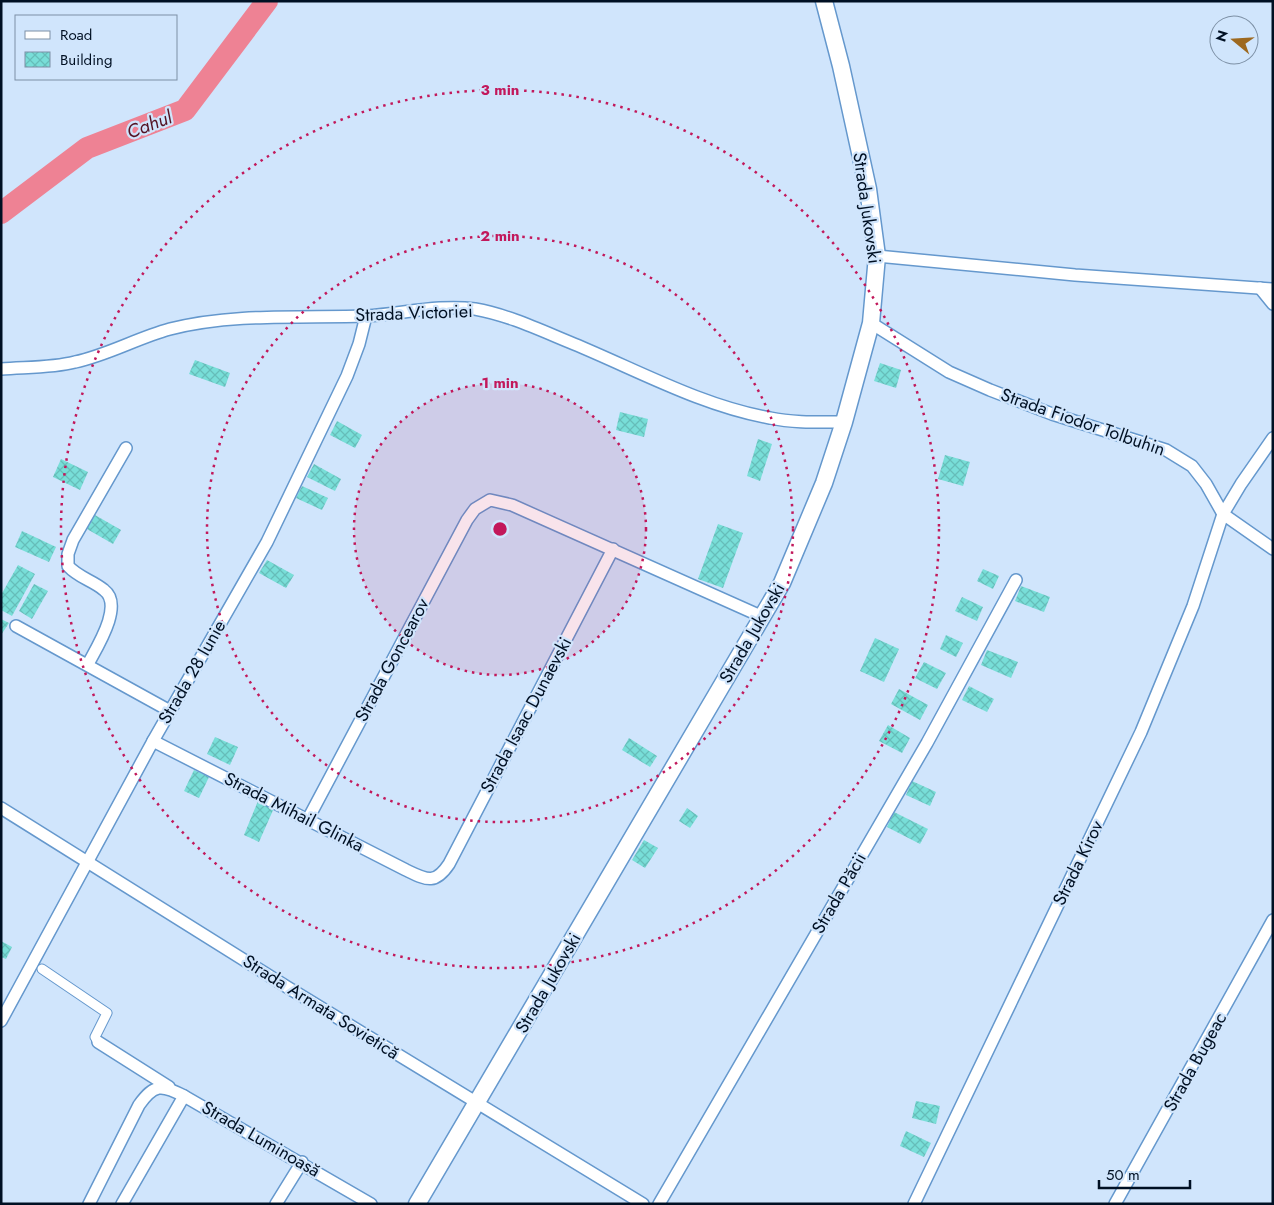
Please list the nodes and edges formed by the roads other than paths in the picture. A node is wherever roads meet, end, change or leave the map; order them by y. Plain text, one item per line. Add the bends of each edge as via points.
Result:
1 (824, 1) edge
2 (877, 256) junction
3 (1260, 288) junction
4 (1273, 289) edge
5 (1273, 304) edge
6 (366, 316) junction
7 (871, 323) junction
8 (1, 369) edge
9 (844, 422) junction
10 (1273, 438) edge
11 (126, 448) dead end
12 (1223, 514) junction
13 (613, 549) junction
14 (1273, 549) edge
15 (1016, 580) dead end
16 (763, 617) junction
17 (16, 626) dead end
18 (88, 664) junction
19 (170, 711) junction
20 (153, 741) junction
21 (1, 808) edge
22 (308, 819) junction
23 (88, 862) junction
24 (436, 878) joint
25 (1273, 920) edge
26 (42, 969) dead end
27 (1, 1021) edge
28 (98, 1042) joint
29 (170, 1088) junction
30 (184, 1096) junction
31 (478, 1103) junction
32 (302, 1162) junction
33 (89, 1204) edge
34 (122, 1204) edge
35 (276, 1204) edge
36 (371, 1204) edge
37 (417, 1204) edge
38 (643, 1204) edge
39 (659, 1204) edge
40 (914, 1204) edge
41 (1115, 1204) edge

1 - 2 main road, Strada Jukovski via 868,189
2 - 3 street
2 - 7 main road, Strada Jukovski
3 - 4 street
3 - 5 street
6 - 8 street, Strada Victoriei via 228,320 192,325 136,339 73,363
6 - 9 street, Strada Victoriei via 450,308 491,312 728,406 790,422
6 - 19 street, Strada 28 Iunie via 360,344 347,376 267,542
7 - 9 main road, Strada Jukovski
7 - 12 street, Strada Fiodor Tolbuhin via 949,372 1052,414 1166,450 1192,466
9 - 16 main road, Strada Jukovski via 800,545
10 - 12 street, Strada Kirov
11 - 18 street via 68,554 68,566 77,576 104,590 111,598 112,609
12 - 14 street, Strada Fiodor Tolbuhin
12 - 40 street, Strada Kirov via 1193,606 1141,732
13 - 16 street
13 - 22 street, Strada Goncearov via 512,505 490,500 481,504 467,520
13 - 24 street, Strada Isaac Dunaevski via 449,864
15 - 39 street, Strada Păcii via 927,743
16 - 31 main road, Strada Jukovski
17 - 18 street
18 - 19 street
19 - 20 street, Strada 28 Iunie
20 - 22 street, Strada Mihail Glinka
20 - 23 street, Strada 28 Iunie
21 - 23 street, Strada Armata Sovietică
22 - 24 street, Strada Mihail Glinka via 421,877
23 - 27 street, Strada 28 Iunie
23 - 31 street, Strada Armata Sovietică
25 - 41 street, Strada Bugeac
26 - 28 street via 107,1013 95,1037
28 - 29 street, Strada Luminoasă
29 - 30 street, Strada Luminoasă
29 - 33 street via 159,1087 148,1092 138,1105
30 - 32 street, Strada Luminoasă
30 - 34 street
31 - 37 main road, Strada Jukovski
31 - 38 street, Strada Armata Sovietică
32 - 35 street
32 - 36 street, Strada Luminoasă

